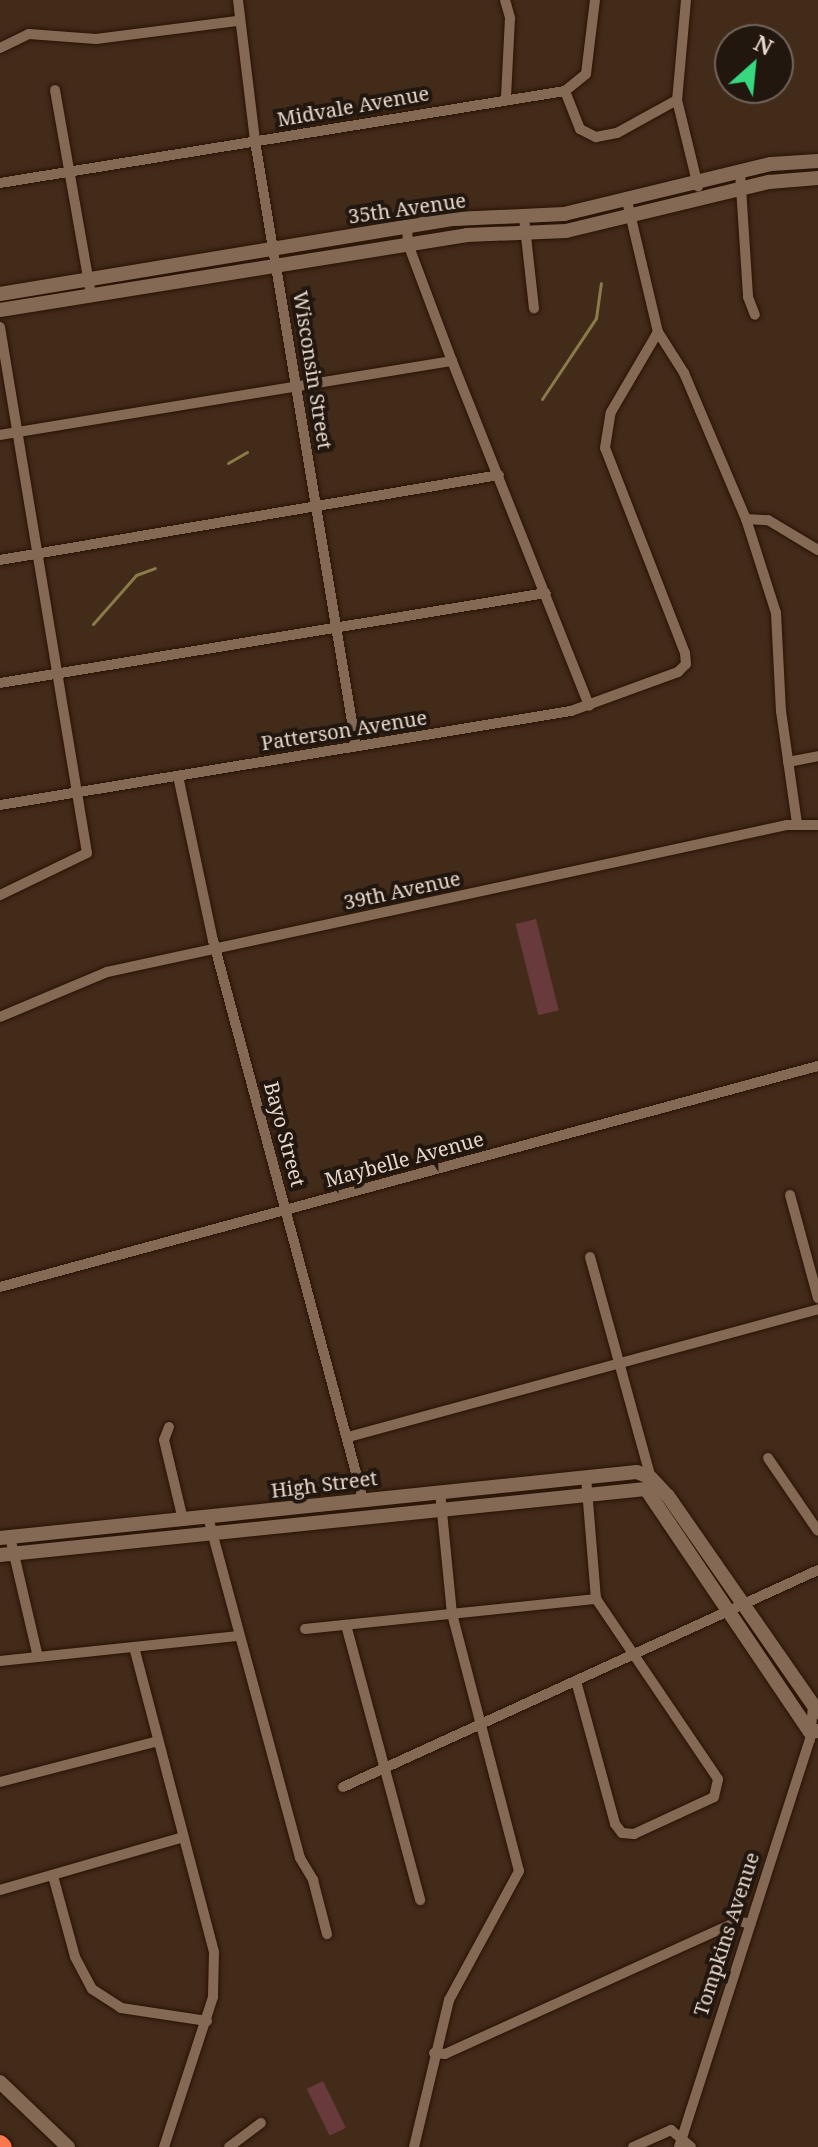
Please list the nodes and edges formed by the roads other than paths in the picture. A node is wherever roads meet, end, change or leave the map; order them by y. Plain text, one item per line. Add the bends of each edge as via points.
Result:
1 (238, 0) edge
2 (505, 0) edge
3 (595, 0) edge
4 (686, 0) edge
5 (237, 21) junction
6 (0, 48) edge
7 (55, 90) dead end
8 (565, 91) junction
9 (506, 98) junction
10 (677, 100) junction
11 (255, 141) junction
12 (818, 161) edge
13 (70, 172) junction
14 (740, 172) junction
15 (818, 178) edge
16 (0, 183) edge
17 (697, 183) junction
18 (742, 189) junction
19 (701, 200) junction
20 (627, 201) junction
21 (524, 218) junction
22 (631, 218) junction
23 (407, 226) junction
24 (524, 234) junction
25 (408, 244) junction
26 (275, 248) junction
27 (277, 265) junction
28 (88, 279) junction
29 (0, 294) edge
30 (91, 295) junction
31 (534, 308) dead end
32 (0, 310) edge
33 (755, 315) dead end
34 (0, 327) edge
35 (658, 332) junction
36 (452, 361) junction
37 (297, 387) junction
38 (16, 432) junction
39 (0, 435) edge
40 (499, 475) junction
41 (317, 507) junction
42 (746, 519) junction
43 (818, 550) edge
44 (38, 554) junction
45 (0, 560) edge
46 (546, 593) junction
47 (337, 627) junction
48 (58, 674) junction
49 (0, 683) edge
50 (589, 706) junction
51 (356, 746) junction
52 (818, 756) edge
53 (788, 762) junction
54 (178, 776) junction
55 (77, 792) junction
56 (0, 805) edge
57 (797, 824) junction
58 (818, 825) edge
59 (0, 895) edge
60 (216, 948) junction
61 (0, 1017) edge
62 (818, 1066) edge
63 (790, 1195) dead end
64 (287, 1209) junction
65 (590, 1257) dead end
66 (0, 1287) edge
67 (818, 1298) edge
68 (818, 1309) edge
69 (618, 1363) junction
70 (169, 1427) dead end
71 (348, 1437) junction
72 (768, 1458) dead end
73 (586, 1478) junction
74 (648, 1484) junction
75 (440, 1492) junction
76 (588, 1494) junction
77 (363, 1499) junction
78 (441, 1510) junction
79 (208, 1517) junction
80 (183, 1520) junction
81 (818, 1531) edge
82 (212, 1535) junction
83 (5, 1538) edge
84 (6, 1554) edge
85 (818, 1570) edge
86 (596, 1599) junction
87 (743, 1604) junction
88 (728, 1611) junction
89 (452, 1614) junction
90 (346, 1625) junction
91 (305, 1629) dead end
92 (239, 1636) junction
93 (134, 1647) junction
94 (631, 1654) junction
95 (38, 1657) junction
96 (0, 1661) edge
97 (576, 1681) junction
98 (815, 1708) edge
99 (480, 1725) junction
100 (814, 1732) edge
101 (158, 1741) junction
102 (386, 1769) junction
103 (0, 1782) edge
104 (343, 1787) dead end
105 (184, 1837) junction
106 (53, 1876) junction
107 (0, 1890) edge
108 (420, 1900) dead end
109 (751, 1924) junction
110 (327, 1934) dead end
111 (207, 2021) junction
112 (434, 2053) junction
113 (0, 2082) edge
114 (261, 2123) dead end
115 (680, 2142) edge
116 (68, 2147) edge
117 (164, 2147) edge
118 (229, 2147) edge
119 (414, 2147) edge
120 (633, 2147) edge
121 (691, 2147) edge

1 - 5 street, Wisconsin Street
2 - 9 street via 510,18
3 - 8 street via 586,74
4 - 10 street
5 - 6 street via 96,39 29,34
5 - 11 street, Wisconsin Street
7 - 13 street
8 - 9 street, Midvale Avenue
8 - 10 street via 580,129 596,137 617,133
9 - 11 street, Midvale Avenue
10 - 17 street
11 - 13 street, Midvale Avenue
11 - 26 street, Wisconsin Street
12 - 14 street, 35th Avenue
13 - 16 street, Midvale Avenue
13 - 28 street
14 - 17 street, 35th Avenue
14 - 18 street
15 - 18 street, 35th Avenue
17 - 19 street
17 - 20 street, 35th Avenue
18 - 19 street, 35th Avenue
18 - 33 street via 748,297
19 - 22 street, 35th Avenue
20 - 21 street, 35th Avenue
20 - 22 street
21 - 23 street, 35th Avenue via 468,217
21 - 24 street
22 - 24 street, 35th Avenue
22 - 35 street
23 - 25 street
23 - 26 street, 35th Avenue
24 - 25 street, 35th Avenue
24 - 31 street
25 - 27 street, 35th Avenue
25 - 36 street
26 - 27 street, Wisconsin Street
26 - 28 street, 35th Avenue
27 - 30 street, 35th Avenue
27 - 37 street, Wisconsin Street
28 - 29 street, 35th Avenue
28 - 30 street
30 - 32 street, 35th Avenue
34 - 38 street
35 - 42 street via 684,373
35 - 50 street, Patterson Avenue via 611,412 605,448 686,664 678,672
36 - 37 street
36 - 40 street
37 - 38 street
37 - 41 street, Wisconsin Street
38 - 39 street
38 - 44 street
40 - 41 street
40 - 46 street
41 - 44 street
41 - 47 street, Wisconsin Street
42 - 43 street via 768,520
42 - 53 street via 776,613
44 - 45 street
44 - 48 street
46 - 47 street
46 - 50 street
47 - 48 street
47 - 51 street, Wisconsin Street
48 - 49 street
48 - 55 street
50 - 51 street, Patterson Avenue
51 - 54 street, Patterson Avenue
52 - 53 street
53 - 57 street
54 - 55 street, Patterson Avenue
54 - 60 street, Bayo Street
55 - 56 street, Patterson Avenue
55 - 59 street via 87,853
57 - 58 street, 39th Avenue
57 - 60 street, 39th Avenue
60 - 61 street, 39th Avenue via 98,974
60 - 64 street, Bayo Street
62 - 64 street, Maybelle Avenue
63 - 67 street
64 - 66 street, Maybelle Avenue
64 - 71 street, Bayo Street
65 - 69 street, Tompkins Avenue
68 - 69 street
69 - 71 street
69 - 74 street, Tompkins Avenue
70 - 80 street via 164,1440
71 - 77 street, Bayo Street
72 - 81 street
73 - 74 street, High Street via 637,1472
73 - 75 street, High Street
73 - 76 street
74 - 76 street, High Street
74 - 87 street, Tompkins Avenue
74 - 88 street, Tompkins Avenue
75 - 77 street, High Street
75 - 78 street
76 - 78 street, High Street
76 - 86 street
77 - 79 street, High Street
78 - 82 street, High Street
78 - 89 street
79 - 80 street, High Street
79 - 82 street
80 - 83 street, High Street
82 - 84 street, High Street
82 - 92 street
83 - 84 street
84 - 95 street
85 - 87 street
86 - 89 street
86 - 94 street
87 - 88 street
87 - 98 street, Tompkins Avenue
88 - 94 street
88 - 100 street, Tompkins Avenue
89 - 90 street
89 - 99 street
90 - 91 street
90 - 102 street
92 - 93 street
92 - 110 street via 300,1858 313,1880
93 - 95 street
93 - 101 street
94 - 97 street
94 - 97 street via 714,1772 719,1789 692,1808 634,1834 622,1833
95 - 96 street
97 - 99 street
98 - 100 street, Tompkins Avenue
99 - 102 street
99 - 112 street via 519,1871 460,1975
100 - 109 street, Tompkins Avenue
101 - 103 street
101 - 105 street
102 - 104 street
102 - 108 street
105 - 106 street
105 - 111 street via 214,1952
106 - 107 street
106 - 111 street via 75,1957 92,1989 121,2008
109 - 112 street via 738,1921 445,2054
109 - 115 street, Tompkins Avenue
111 - 117 street
112 - 119 street
113 - 116 street
114 - 118 street
115 - 120 street via 671,2130
115 - 121 street

